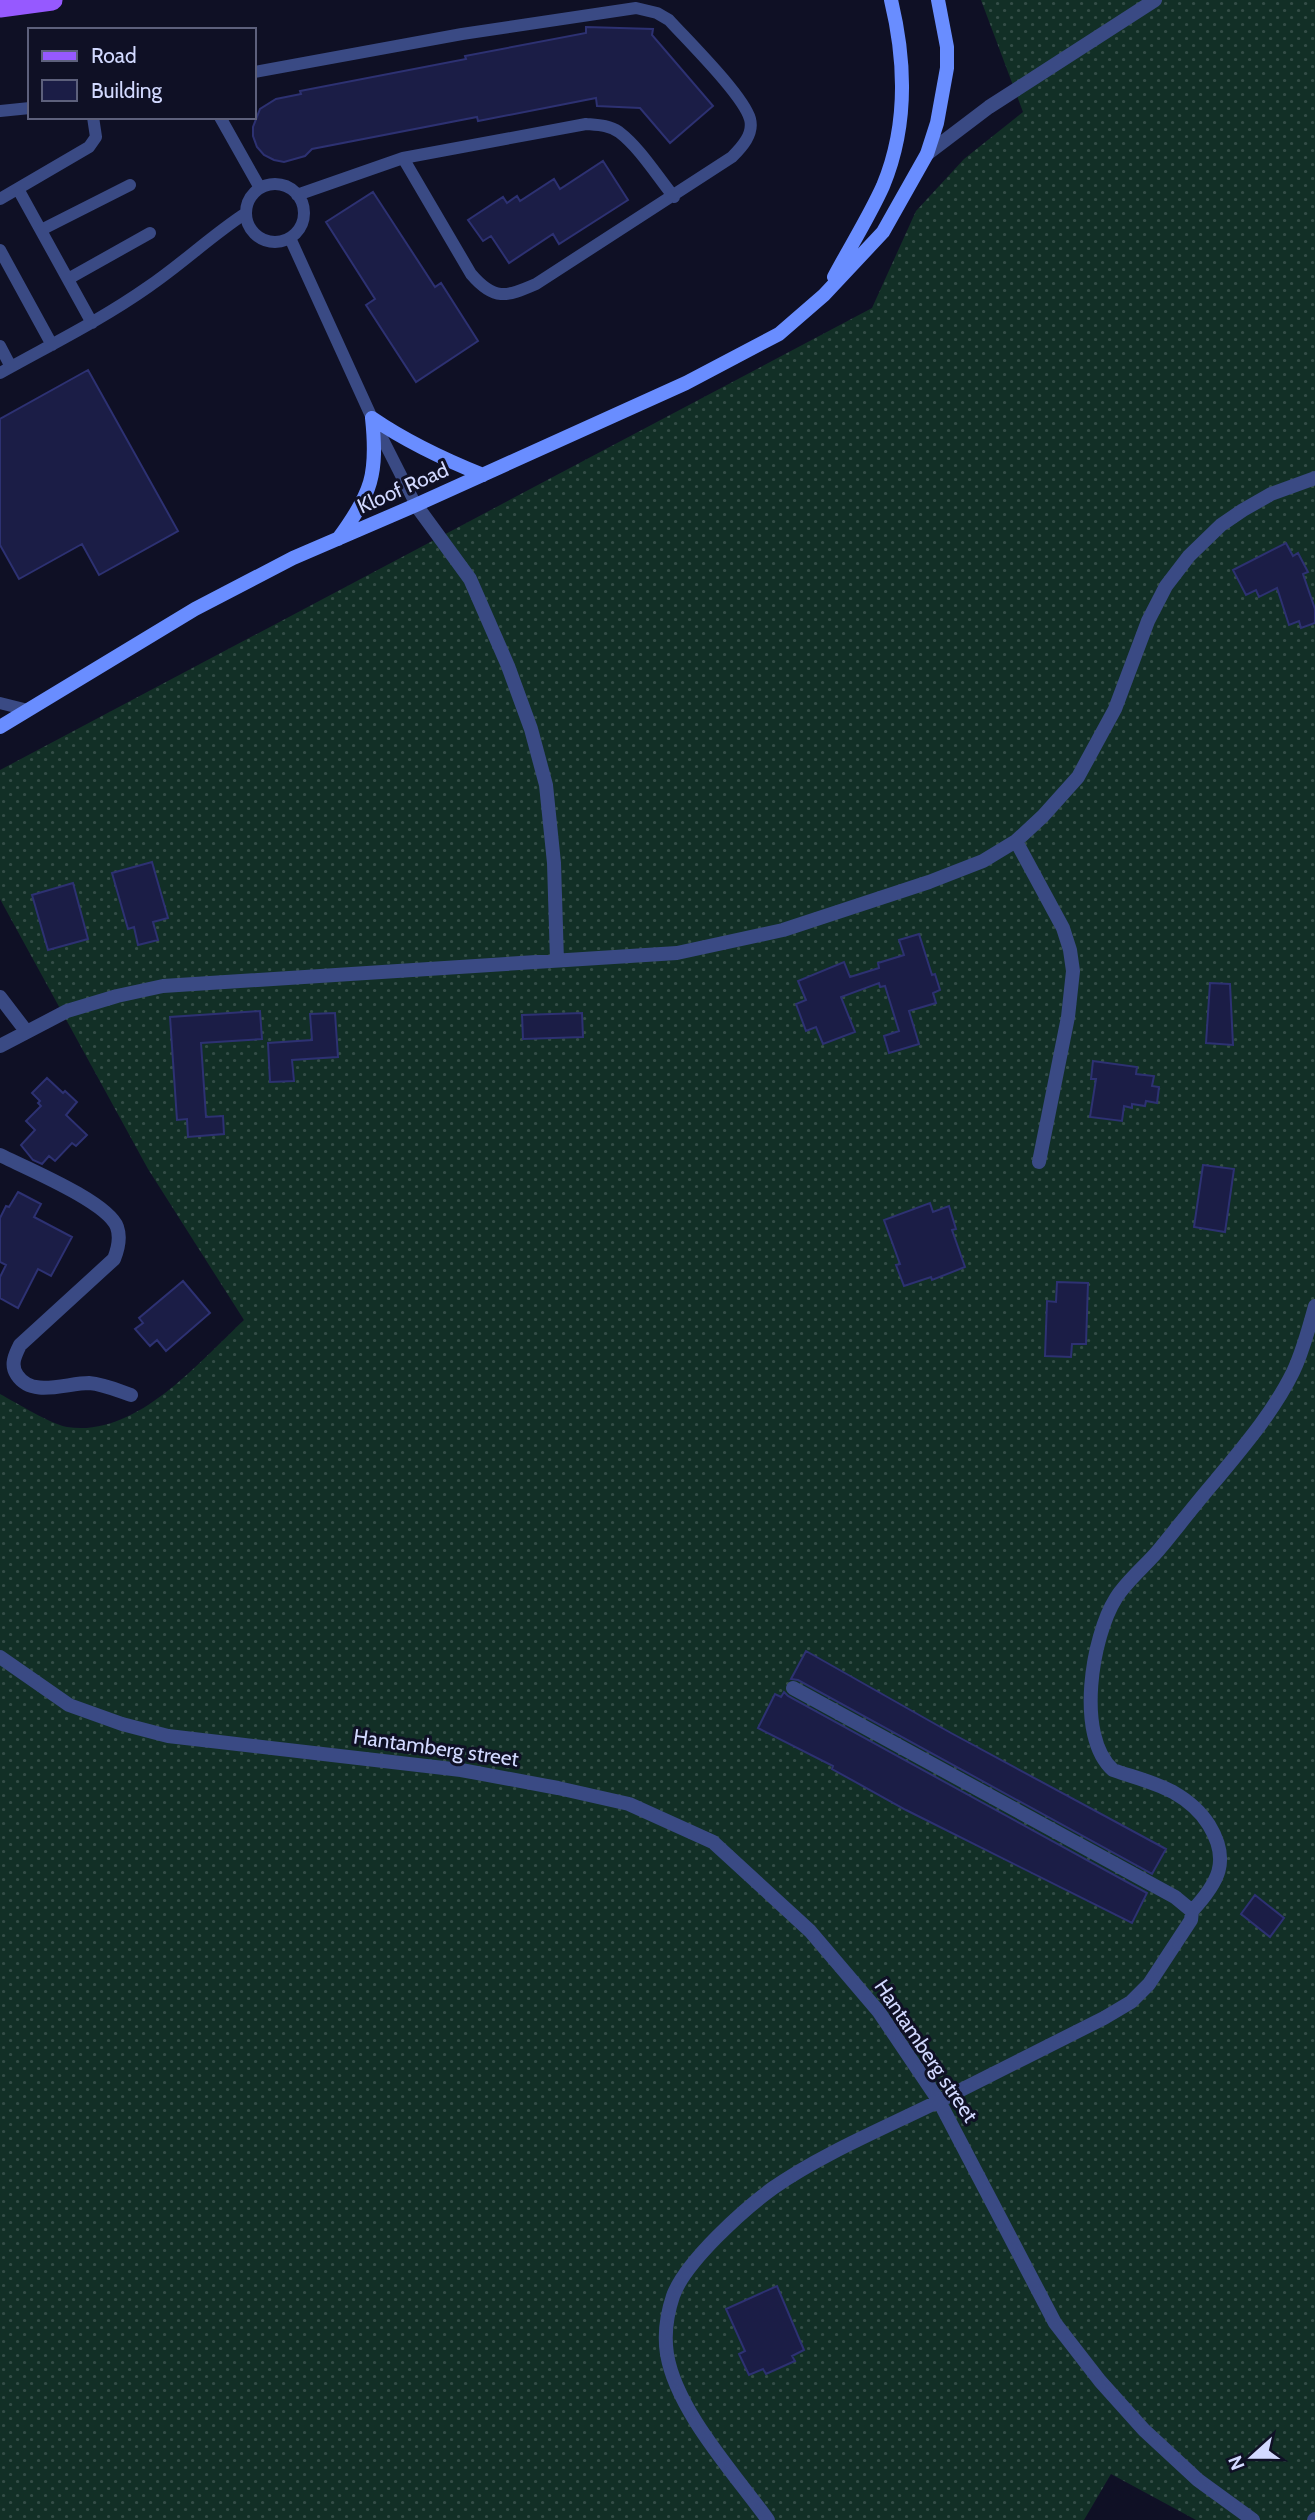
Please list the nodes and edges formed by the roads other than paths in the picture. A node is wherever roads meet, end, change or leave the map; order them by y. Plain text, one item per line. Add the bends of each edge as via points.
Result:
1 (52, 0) edge
2 (891, 0) edge
3 (938, 0) edge
4 (1155, 0) edge
5 (0, 7) edge
6 (256, 72) edge
7 (28, 108) edge
8 (0, 111) edge
9 (93, 119) edge
10 (221, 119) edge
11 (927, 154) junction
12 (403, 158) junction
13 (130, 185) dead end
14 (260, 188) junction
15 (18, 189) junction
16 (297, 195) junction
17 (674, 197) junction
18 (0, 199) edge
19 (246, 213) junction
20 (41, 230) junction
21 (150, 233) dead end
22 (290, 238) junction
23 (0, 250) edge
24 (68, 279) junction
25 (824, 295) junction
26 (92, 323) junction
27 (52, 345) junction
28 (0, 346) edge
29 (6, 370) edge
30 (372, 418) junction
31 (483, 475) junction
32 (1315, 478) edge
33 (416, 505) junction
34 (337, 540) junction
35 (0, 703) edge
36 (28, 710) junction
37 (0, 727) edge
38 (1016, 841) junction
39 (557, 961) junction
40 (0, 997) edge
41 (26, 1031) junction
42 (0, 1046) edge
43 (0, 1155) edge
44 (1039, 1162) dead end
45 (1315, 1306) edge
46 (131, 1395) dead end
47 (0, 1657) edge
48 (793, 1689) dead end
49 (1192, 1911) junction
50 (939, 2101) junction
51 (768, 2520) edge
52 (1253, 2520) edge

1 - 5 main road
2 - 25 street via 902,59 897,141 883,186
3 - 11 street via 947,68
4 - 11 street via 989,107
6 - 17 lane via 636,8 657,13 669,20 733,91 750,119 744,146
7 - 8 lane
9 - 15 lane via 96,137 89,147
10 - 14 lane
11 - 25 street via 883,232
12 - 16 lane
12 - 17 lane via 586,124 605,126 632,145
12 - 17 lane via 471,274 497,295 536,284
13 - 20 lane
14 - 16 lane via 280,185
14 - 19 lane
15 - 18 lane
15 - 20 lane
16 - 22 lane via 304,213
19 - 22 lane via 253,232 261,238 280,242
19 - 26 lane via 150,286
20 - 24 lane
21 - 24 lane
22 - 30 lane
23 - 27 lane
24 - 26 lane
25 - 31 street, Kloof Road via 779,334 686,383
26 - 27 lane
27 - 29 lane
28 - 29 lane
30 - 31 street via 404,440
30 - 33 lane
30 - 34 street via 376,454 369,488
31 - 33 street, Kloof Road
32 - 38 street via 1243,510 1189,556 1148,621 1115,709 1078,777
33 - 34 street, Kloof Road
33 - 39 street via 470,579 531,729 546,785
34 - 36 street, Kloof Road via 195,609
35 - 36 lane
36 - 37 street, Kloof Road
38 - 39 street via 983,861 940,878 783,930 677,953
38 - 44 street via 1063,928 1073,971
39 - 41 street via 163,986 67,1011
40 - 41 street
41 - 42 street
43 - 46 street via 94,1202 118,1227 114,1259 20,1345 13,1358 14,1371 22,1383 35,1388 89,1384
45 - 49 street via 1293,1371 1274,1404 1117,1596 1095,1657 1092,1716 1095,1739 1106,1764 1175,1793 1205,1819 1219,1843 1222,1859 1218,1873
47 - 50 street, Hantamberg street via 69,1705 168,1736 461,1770 629,1804 680,1825 712,1842 810,1931 879,2012
48 - 49 street via 1175,1897
49 - 50 street via 1191,1920 1149,1983 1131,2002
50 - 51 street via 774,2188 716,2238 674,2294 666,2326 674,2384 689,2412
50 - 52 street, Hantamberg street via 1055,2323 1144,2430 1198,2480

